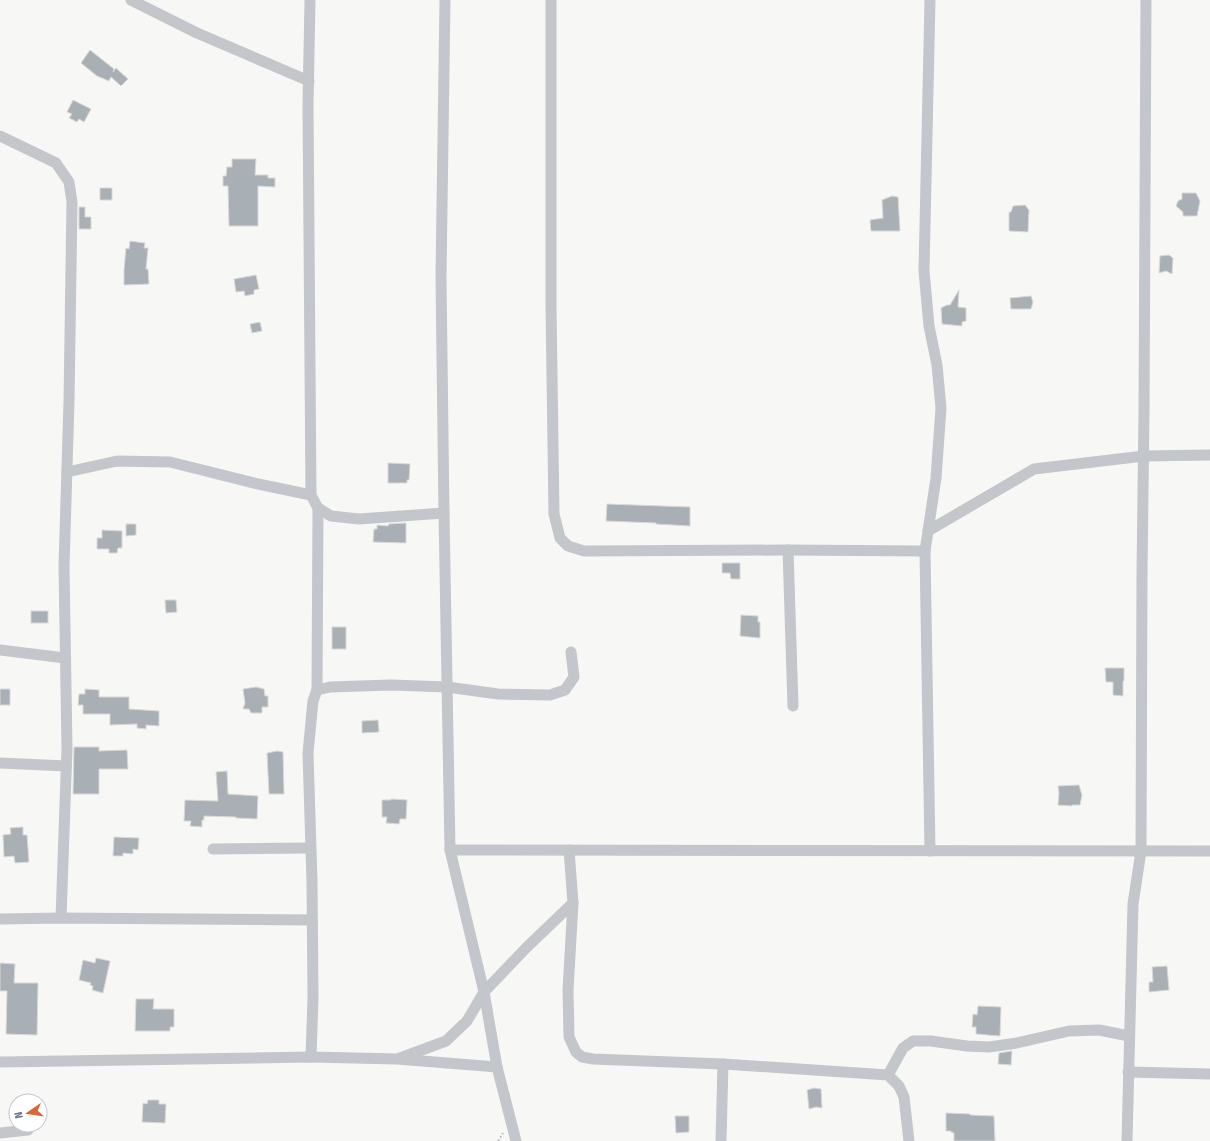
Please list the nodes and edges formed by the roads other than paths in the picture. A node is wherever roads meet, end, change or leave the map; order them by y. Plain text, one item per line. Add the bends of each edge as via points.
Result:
1 (131, 0) edge
2 (310, 0) edge
3 (445, 0) edge
4 (552, 0) edge
5 (930, 0) edge
6 (1146, 0) edge
7 (309, 81) junction
8 (0, 136) edge
9 (1210, 455) edge
10 (1144, 456) junction
11 (66, 472) junction
12 (311, 495) junction
13 (318, 508) junction
14 (444, 513) junction
15 (928, 531) junction
16 (788, 550) junction
17 (925, 551) junction
18 (0, 650) edge
19 (571, 652) dead end
20 (65, 658) junction
21 (447, 687) junction
22 (317, 690) junction
23 (793, 706) dead end
24 (0, 763) edge
25 (66, 766) junction
26 (310, 848) junction
27 (212, 849) dead end
28 (450, 850) junction
29 (569, 850) junction
30 (930, 851) junction
31 (1141, 851) junction
32 (1210, 851) edge
33 (573, 903) junction
34 (61, 918) junction
35 (0, 920) edge
36 (312, 920) junction
37 (484, 992) junction
38 (1129, 1036) junction
39 (311, 1057) junction
40 (397, 1059) junction
41 (0, 1062) edge
42 (723, 1064) junction
43 (497, 1067) junction
44 (1128, 1072) junction
45 (1210, 1074) edge
46 (888, 1075) junction
47 (516, 1141) edge
48 (721, 1141) edge
49 (909, 1141) edge
50 (1127, 1141) edge

1 - 7 street via 197,34
2 - 7 street
3 - 14 street via 441,277
4 - 16 street via 551,314 554,514 560,538 568,546 584,551
5 - 15 street via 924,271 941,408 936,478
6 - 10 street
7 - 12 street
8 - 11 street via 56,164 69,182 72,202
9 - 10 street
10 - 15 street via 1034,469
10 - 31 street
11 - 12 street via 117,461 170,462
11 - 20 street
12 - 13 street
13 - 14 street via 331,516 360,518
13 - 22 street
14 - 21 street
15 - 17 street
16 - 17 street
16 - 23 street
17 - 30 street
18 - 20 street
19 - 21 street via 574,677 565,690 550,695 498,694
20 - 25 street
21 - 22 street via 391,685 330,687
21 - 28 street
22 - 26 street via 313,701 308,753
24 - 25 street
25 - 34 street
26 - 27 street
26 - 36 street
28 - 29 street
28 - 37 street
29 - 30 street
29 - 33 street
30 - 31 street
31 - 32 street
31 - 38 street via 1133,904
33 - 37 street
33 - 42 street via 568,990 569,1036 576,1052 582,1057 593,1059
34 - 35 street
34 - 36 street
36 - 39 street
37 - 40 street via 468,1021 446,1041
37 - 43 street
38 - 44 street
38 - 46 street via 1099,1030 1069,1031 989,1047 913,1041 903,1048
39 - 40 street
39 - 41 street
40 - 43 street
42 - 46 street
42 - 48 street
43 - 47 street
44 - 45 street
44 - 50 street
46 - 49 street via 899,1086 904,1097

